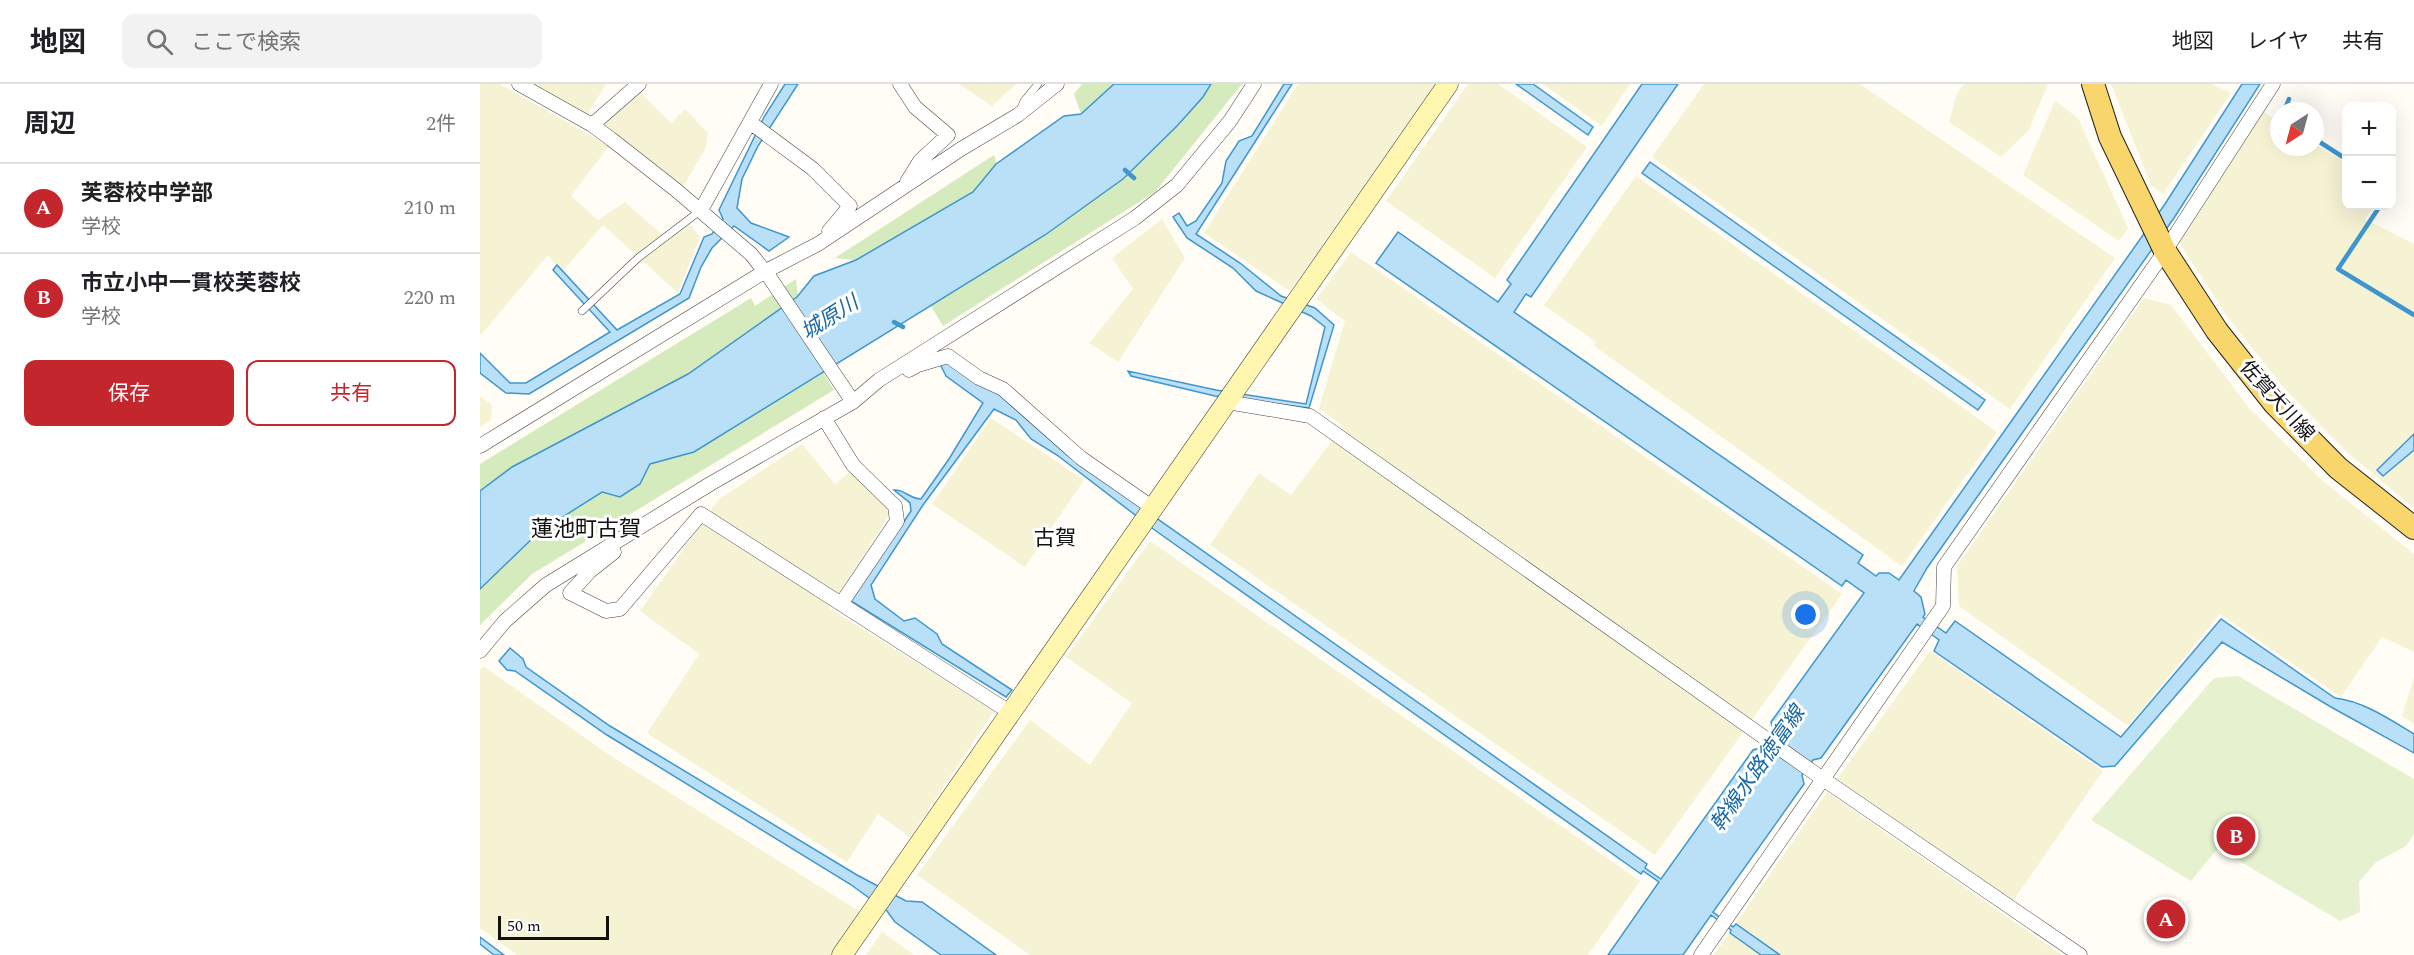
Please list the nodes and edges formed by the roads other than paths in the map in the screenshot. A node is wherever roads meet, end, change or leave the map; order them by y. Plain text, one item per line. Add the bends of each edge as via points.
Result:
1 (519, 84) edge
2 (639, 84) edge
3 (771, 84) edge
4 (900, 84) edge
5 (1038, 84) edge
6 (1057, 84) edge
7 (1254, 84) edge
8 (1448, 84) edge
9 (2093, 84) edge
10 (2273, 84) edge
11 (1018, 116) junction
12 (753, 124) junction
13 (592, 125) junction
14 (904, 188) junction
15 (701, 210) junction
16 (818, 244) junction
17 (2165, 251) junction
18 (767, 275) junction
19 (582, 311) dead end
20 (879, 381) junction
21 (1230, 397) junction
22 (850, 398) junction
23 (824, 418) junction
24 (480, 446) edge
25 (1148, 516) junction
26 (2414, 528) edge
27 (624, 537) junction
28 (841, 604) junction
29 (480, 651) edge
30 (1011, 713) junction
31 (1818, 775) junction
32 (842, 955) edge
33 (1701, 955) edge
34 (2080, 955) edge

1 - 13 street
2 - 13 street
3 - 12 street
4 - 14 street via 915,107 948,135 920,161
5 - 11 lane
6 - 11 street
7 - 20 street via 1230,122 1177,185 1135,218
8 - 21 street
9 - 17 main road, 佐賀大川線 via 2110,136
10 - 17 street
11 - 14 street
12 - 15 street
12 - 16 street via 813,169 850,206
13 - 15 street
14 - 16 street
15 - 18 street via 751,254
15 - 19 lane via 638,258
16 - 18 street
17 - 26 main road, 佐賀大川線 via 2217,331 2274,403 2338,468
17 - 31 street via 1944,567 1943,606 1934,620
18 - 22 street
18 - 24 street
20 - 22 street
20 - 25 street via 894,379 918,365 948,356 1003,389
21 - 25 street
21 - 31 street via 1311,416
22 - 23 street
23 - 27 street
23 - 28 street via 852,465 895,506 897,521
25 - 30 street
27 - 28 street via 613,554 570,593 606,611 620,609 701,514
27 - 29 street via 546,585 505,621
28 - 30 street
30 - 32 street
31 - 33 street
31 - 34 street

